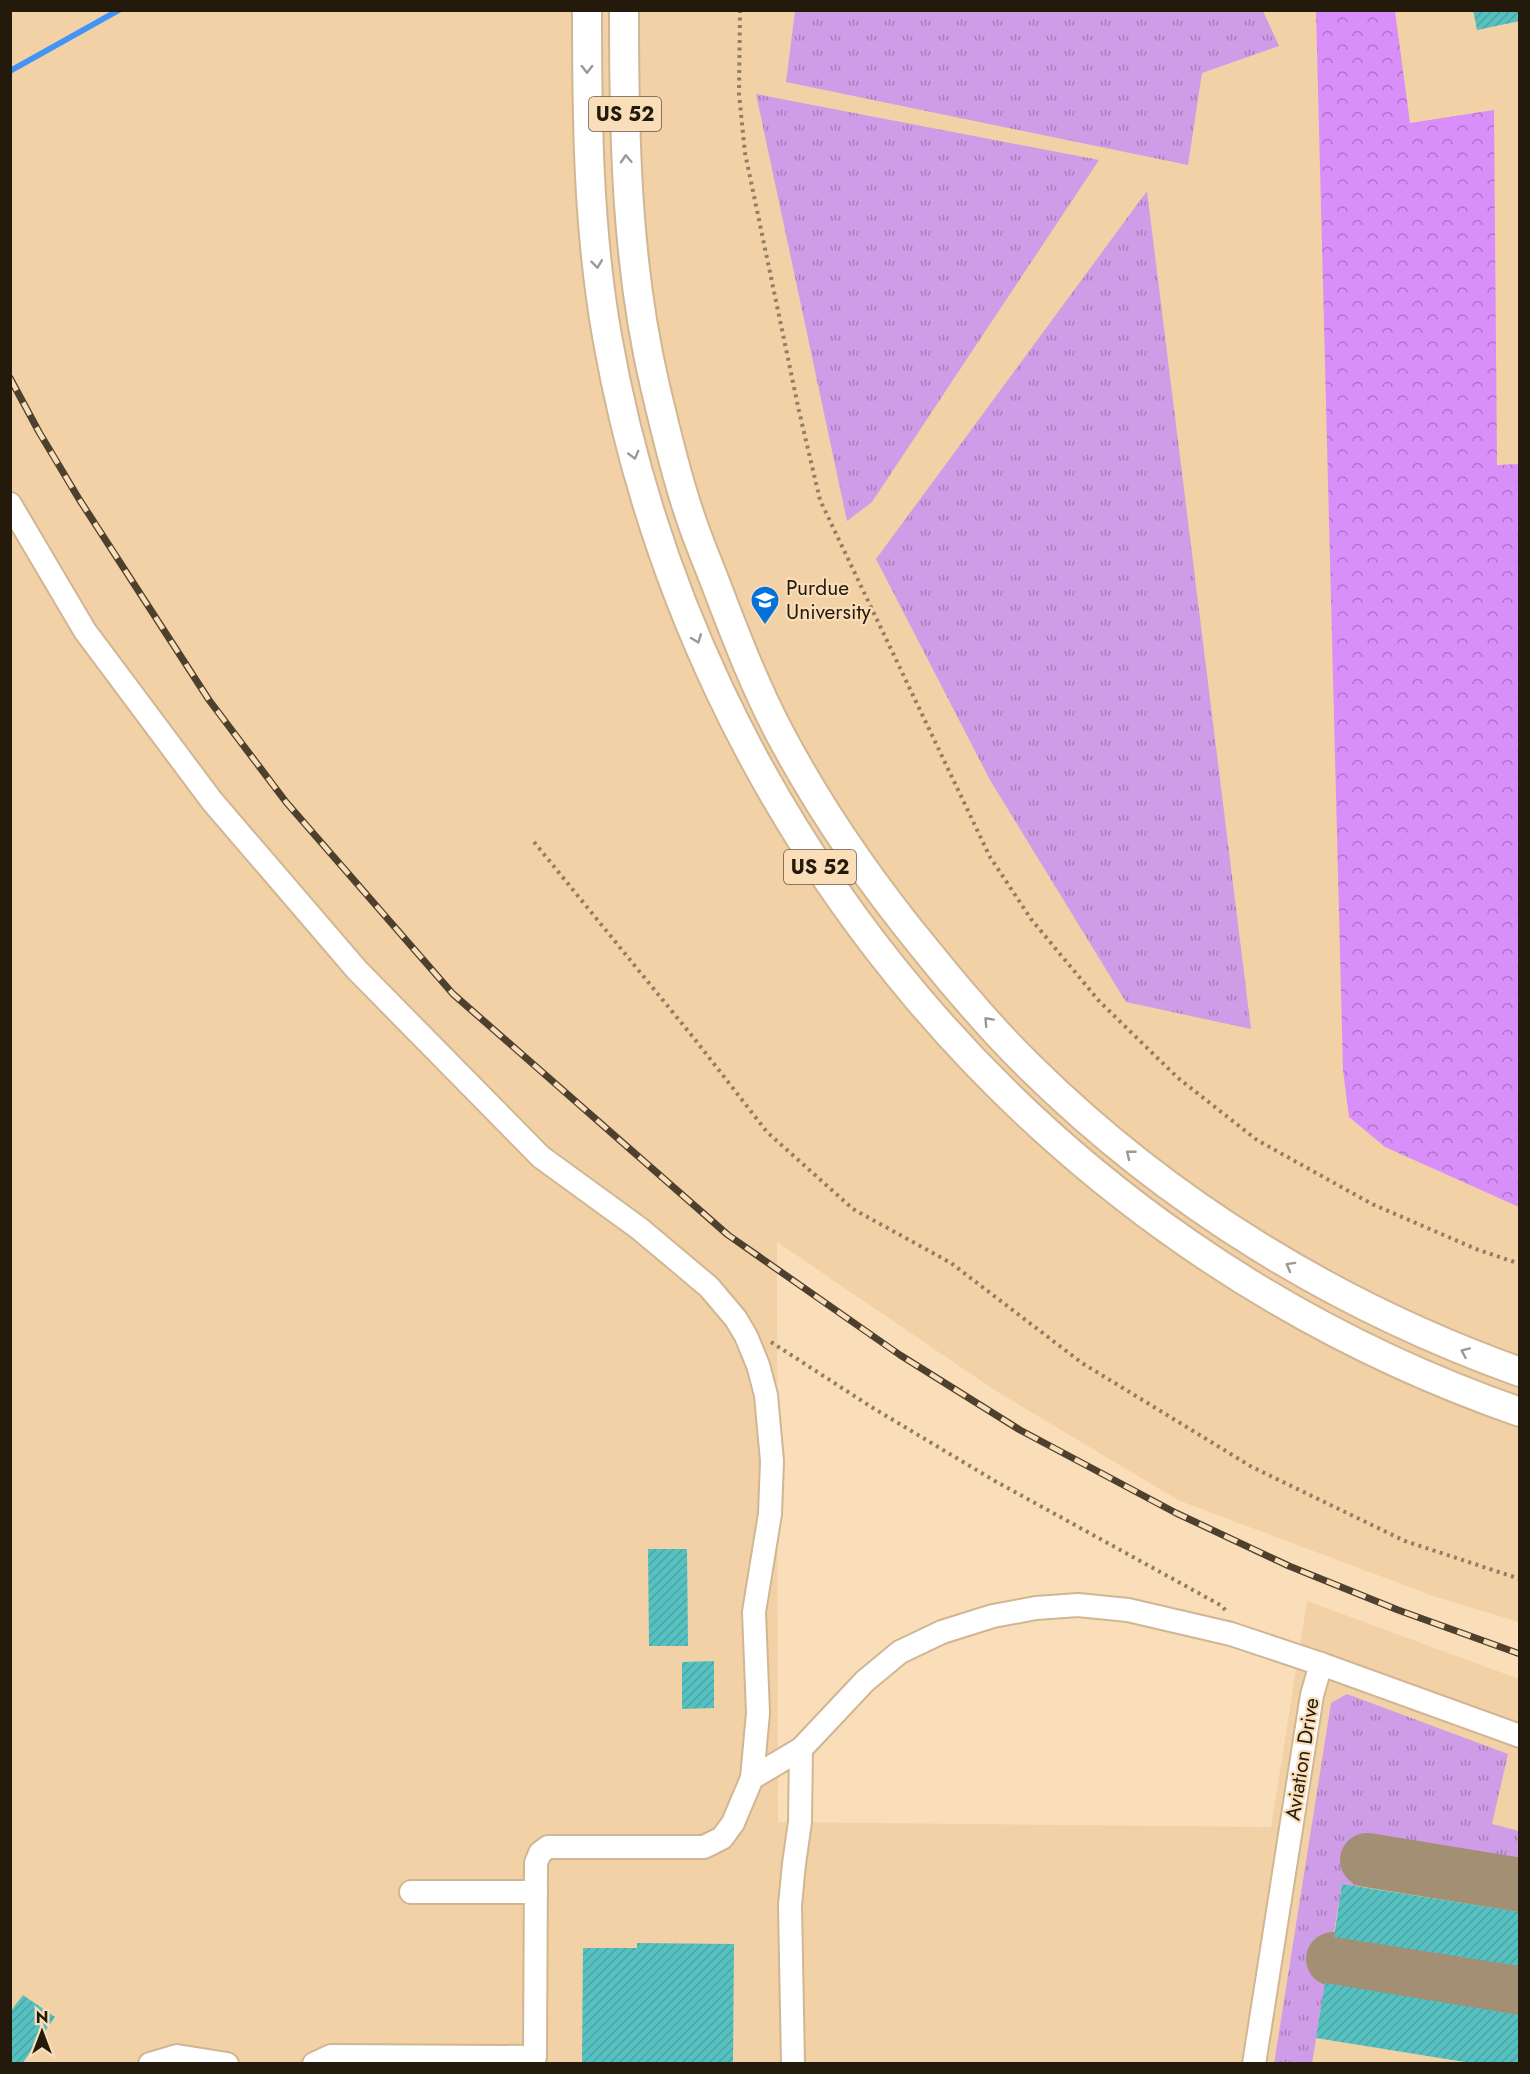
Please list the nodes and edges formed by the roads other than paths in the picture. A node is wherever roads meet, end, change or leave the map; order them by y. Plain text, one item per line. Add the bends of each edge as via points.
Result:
1 (587, 10) edge
2 (624, 10) edge
3 (10, 504) edge
4 (1520, 1372) edge
5 (1520, 1413) edge
6 (1321, 1664) junction
7 (1520, 1736) edge
8 (801, 1749) junction
9 (752, 1778) junction
10 (411, 1892) dead end
11 (536, 1892) junction
12 (150, 2064) edge
13 (227, 2064) edge
14 (314, 2064) edge
15 (794, 2064) edge
16 (1254, 2064) edge

1 -> 5 main road, US 52 via 593,234 615,377 651,518 706,663 795,830 851,914 921,1004 998,1087 1076,1159 1169,1232 1258,1290 1357,1345 1461,1392
4 -> 2 main road, US 52 via 1474,1356 1372,1310 1278,1259 1194,1204 1108,1137 1031,1068 958,989 887,902 828,815 779,732 740,649 688,511 654,384 629,218
3 - 9 lane via 85,631 212,801 357,970 541,1157 640,1229 709,1287 746,1336 766,1395 772,1461 770,1514 754,1612 758,1713
6 - 7 lane
6 - 8 lane via 1231,1634 1128,1611 1078,1605 1036,1608 942,1632 900,1652 865,1681
6 - 16 lane, Aviation Drive via 1312,1695
8 - 9 lane
8 - 15 lane via 800,1822 790,1905
9 - 11 lane via 733,1823 722,1838 704,1847 548,1847 536,1863
10 - 11 lane
11 - 14 lane via 535,2057 331,2056
12 - 13 lane via 177,2056

